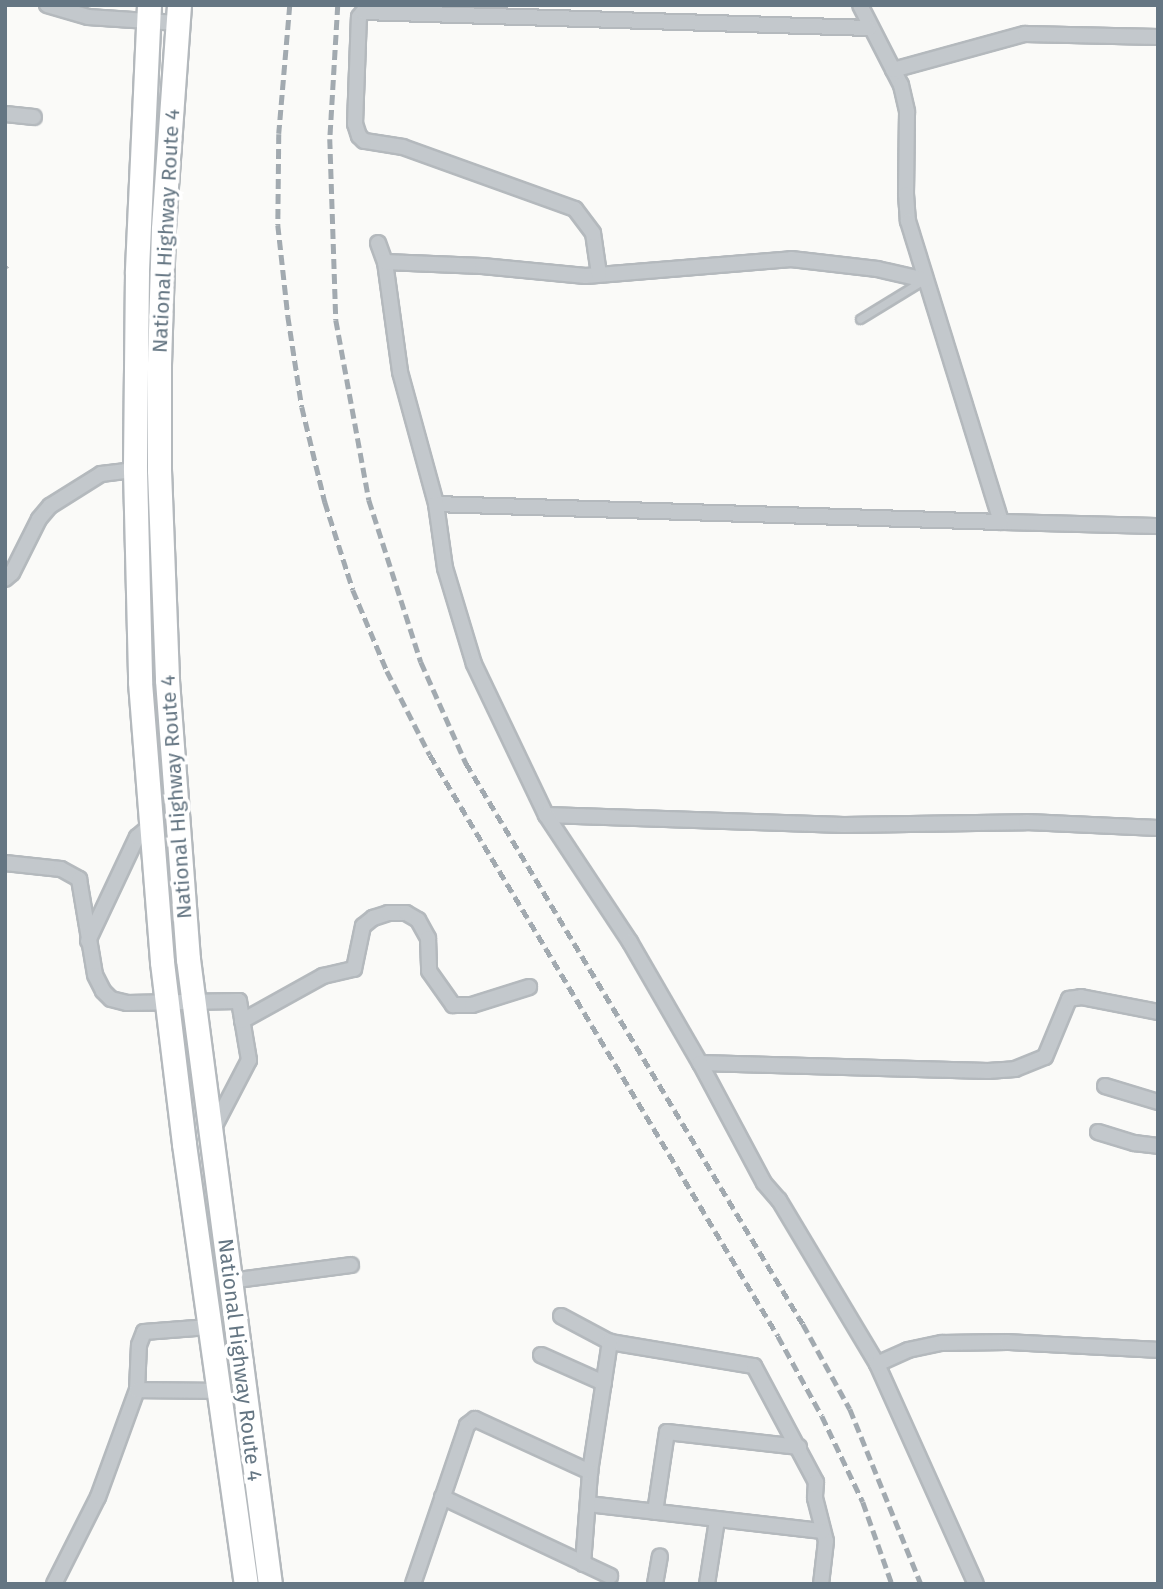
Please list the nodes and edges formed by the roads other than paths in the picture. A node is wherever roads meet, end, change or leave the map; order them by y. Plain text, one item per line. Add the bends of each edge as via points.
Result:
1 (47, 5) edge
2 (860, 5) edge
3 (363, 8) edge
4 (148, 14) edge
5 (179, 14) edge
6 (869, 27) junction
7 (1158, 37) edge
8 (892, 70) junction
9 (5, 114) edge
10 (34, 117) dead end
11 (378, 243) dead end
12 (385, 262) junction
13 (599, 274) junction
14 (925, 280) junction
15 (860, 319) dead end
16 (135, 470) junction
17 (436, 505) junction
18 (1001, 522) junction
19 (1158, 526) edge
20 (5, 579) edge
21 (546, 815) junction
22 (150, 826) junction
23 (1158, 828) edge
24 (5, 863) edge
25 (88, 940) junction
26 (529, 987) dead end
27 (195, 1003) junction
28 (167, 1004) junction
29 (1158, 1012) edge
30 (242, 1021) junction
31 (700, 1063) junction
32 (1105, 1086) dead end
33 (1158, 1102) edge
34 (1098, 1132) dead end
35 (210, 1136) junction
36 (1158, 1146) edge
37 (351, 1265) dead end
38 (230, 1281) junction
39 (561, 1316) dead end
40 (209, 1327) junction
41 (610, 1342) junction
42 (1158, 1350) edge
43 (541, 1355) dead end
44 (877, 1364) junction
45 (604, 1383) junction
46 (137, 1391) junction
47 (219, 1391) junction
48 (799, 1447) junction
49 (590, 1472) junction
50 (442, 1497) junction
51 (587, 1504) junction
52 (655, 1512) junction
53 (717, 1520) junction
54 (822, 1531) junction
55 (660, 1556) dead end
56 (583, 1564) junction
57 (610, 1576) dead end
58 (54, 1584) edge
59 (246, 1584) edge
60 (270, 1584) edge
61 (413, 1584) edge
62 (655, 1584) edge
63 (707, 1584) edge
64 (821, 1584) edge
65 (976, 1584) edge

1 - 4 street via 88,17
2 - 6 street
3 - 6 street
3 - 13 street via 355,124 359,136 575,209 593,233
4 - 5 street
4 - 16 highway, National Highway Route 4 via 138,229
5 - 27 highway, National Highway Route 4 via 163,229 159,470 175,807
6 - 8 street
7 - 8 street via 1025,34
8 - 14 street via 901,85 907,113 906,206
9 - 10 street
11 - 12 street
12 - 13 street
12 - 17 street via 400,372
13 - 14 street via 774,259 856,266
14 - 15 lane
14 - 18 street
16 - 20 street via 101,474 50,506
16 - 22 highway, National Highway Route 4 via 140,682
17 - 18 street
17 - 21 street via 445,568 474,664
18 - 19 street
21 - 23 street via 844,825 1026,822
21 - 31 street via 630,942
22 - 25 street via 137,837
22 - 28 highway, National Highway Route 4
24 - 25 street via 61,869 76,876 82,889
25 - 28 street via 95,975 106,995 127,1003
26 - 30 street via 472,1005 453,1005 429,971 428,939 418,920 406,913 388,913 363,926 354,969 324,976
27 - 28 street
27 - 30 street via 239,1001
27 - 35 highway, National Highway Route 4
28 - 40 highway, National Highway Route 4
29 - 31 street via 1081,997 1069,999 1045,1057 1015,1069
30 - 35 street via 248,1060
31 - 44 street via 764,1183 779,1200
32 - 33 street
34 - 36 street
35 - 38 highway, National Highway Route 4
37 - 38 street
38 - 60 highway, National Highway Route 4
39 - 41 street
40 - 46 street via 145,1332 139,1345
40 - 47 highway, National Highway Route 4
41 - 45 street
41 - 48 street via 754,1366
42 - 44 street via 942,1343 908,1350
43 - 45 street
44 - 65 street
45 - 49 street
46 - 47 street
46 - 58 street via 98,1497
47 - 59 highway, National Highway Route 4
48 - 52 street via 667,1433
48 - 54 street via 816,1482
49 - 50 street via 475,1419 467,1425
49 - 51 street
50 - 56 street
50 - 61 street
51 - 52 street
51 - 56 street
52 - 53 street
53 - 54 street
53 - 63 street
54 - 64 street via 827,1541
55 - 62 street
56 - 57 street

